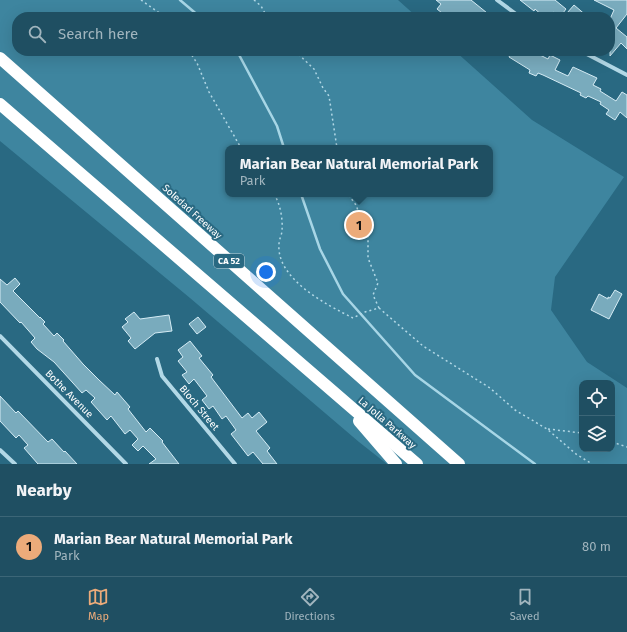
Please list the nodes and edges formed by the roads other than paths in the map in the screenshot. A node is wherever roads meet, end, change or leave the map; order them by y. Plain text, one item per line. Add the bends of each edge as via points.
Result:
1 (497, 0) edge
2 (513, 12) edge
3 (591, 56) edge
4 (0, 58) edge
5 (627, 75) edge
6 (0, 104) edge
7 (0, 336) edge
8 (157, 359) dead end
9 (342, 400) junction
10 (0, 450) edge
11 (15, 464) edge
12 (126, 464) edge
13 (235, 464) edge
14 (396, 464) edge
15 (417, 464) edge
16 (458, 464) edge

1 - 2 street
3 - 5 street
4 - 16 highway, Soledad Freeway / CA 52
6 - 9 highway
7 - 12 street, Bothe Avenue
8 - 13 street, Bloch Street via 162,376
9 - 14 highway
9 - 15 highway, La Jolla Parkway
10 - 11 street

